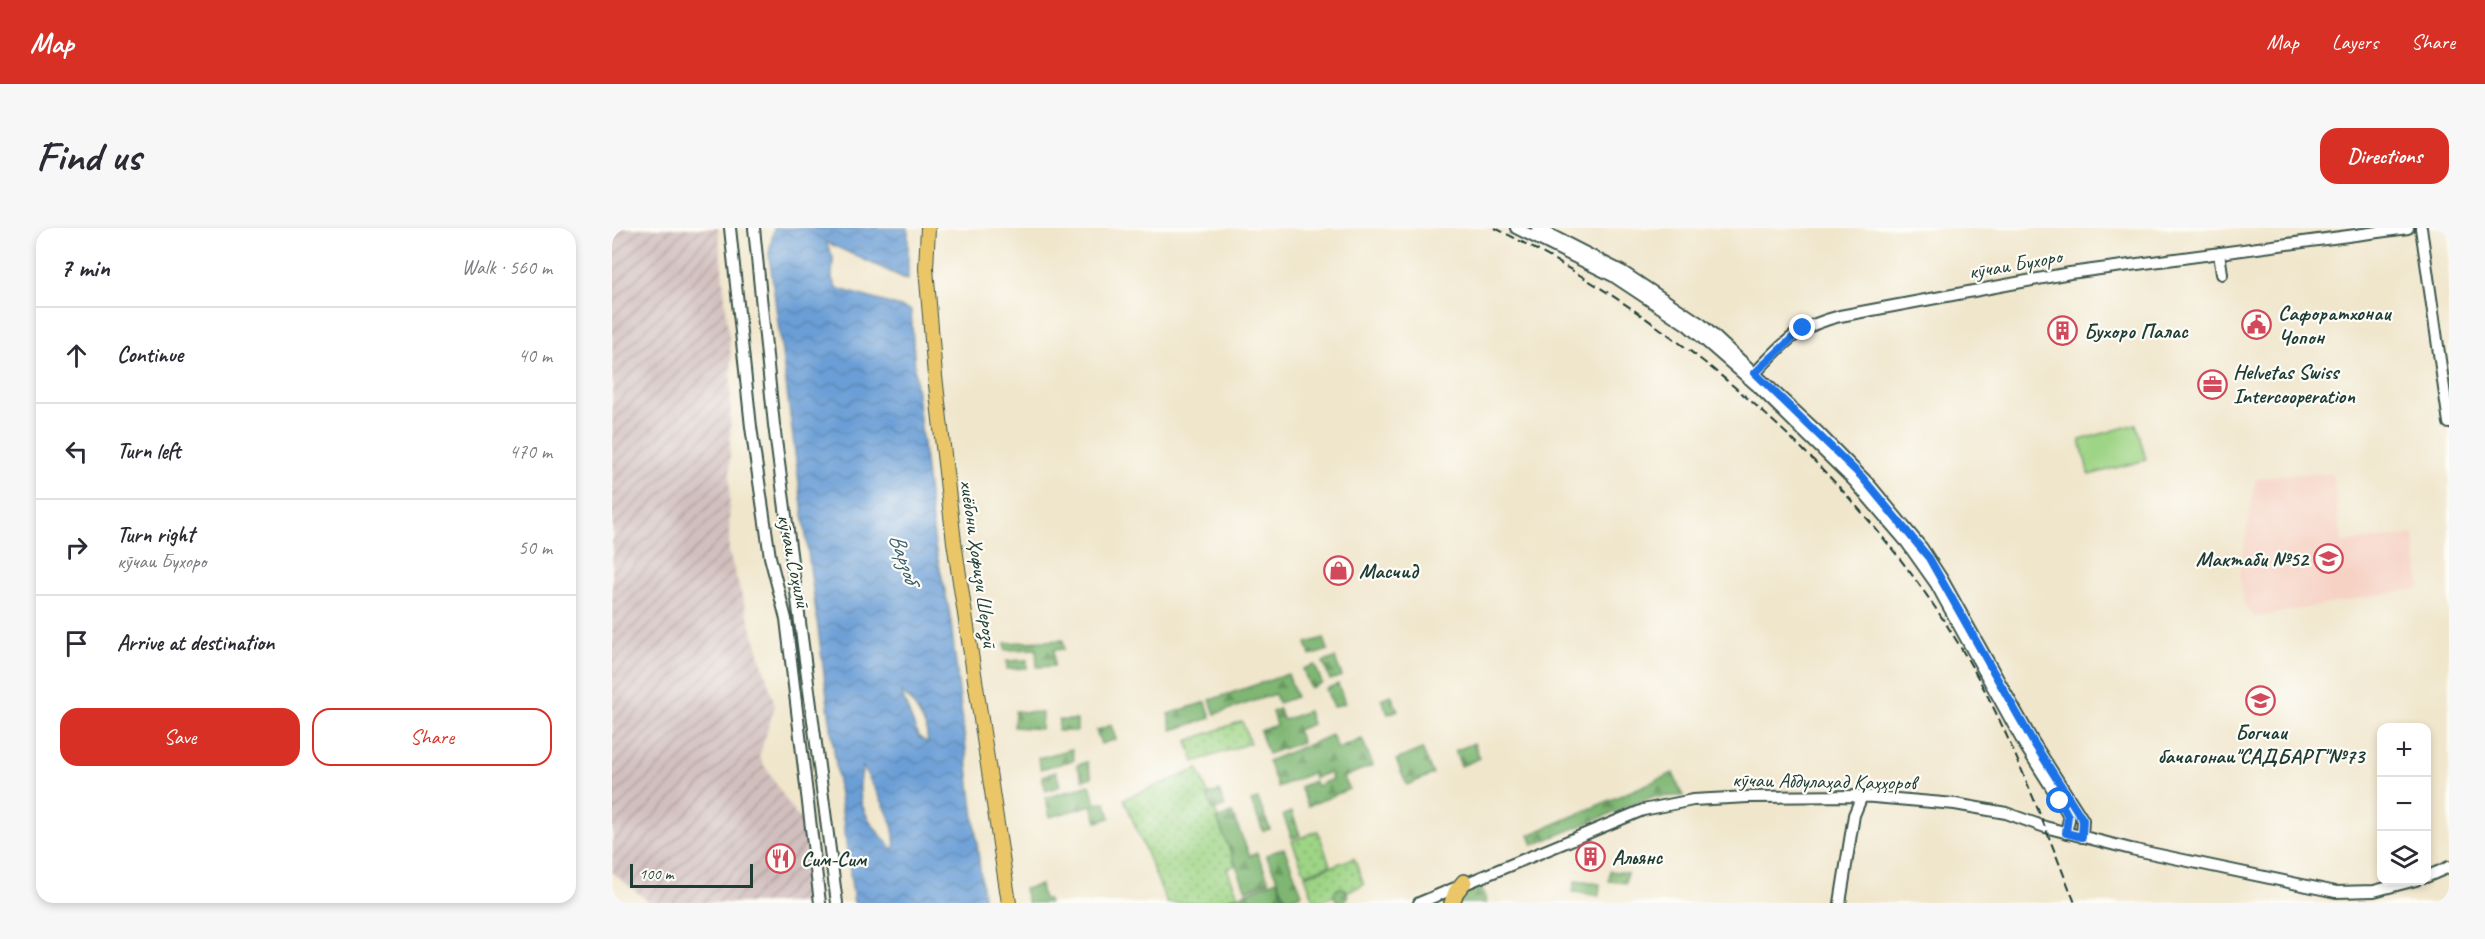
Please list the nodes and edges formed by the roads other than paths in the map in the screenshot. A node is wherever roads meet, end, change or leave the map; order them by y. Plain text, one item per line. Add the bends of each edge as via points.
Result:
1 (730, 228) edge
2 (754, 228) edge
3 (928, 228) edge
4 (1516, 228) edge
5 (1537, 228) edge
6 (2408, 228) edge
7 (2421, 228) edge
8 (2219, 253) junction
9 (2222, 274) dead end
10 (762, 324) junction
11 (740, 327) junction
12 (1755, 373) junction
13 (2449, 423) edge
14 (1862, 796) junction
15 (2066, 833) junction
16 (2082, 837) junction
17 (2449, 867) edge
18 (2431, 875) edge
19 (1464, 882) junction
20 (2397, 885) edge
21 (820, 903) edge
22 (837, 903) edge
23 (1009, 903) edge
24 (1419, 903) edge
25 (1452, 903) edge
26 (1840, 903) edge

1 - 11 street, кӯчаи Соҳилӣ
2 - 10 street, кӯчаи Соҳилӣ
3 - 23 main road, хиёбони Ҳофизи Шерозӣ via 926,268 934,376 954,542
4 - 15 street via 1612,276 1687,325 1763,392 1866,494 1907,543 1942,596 2024,744 2067,812
5 - 12 street via 1658,293 1701,324
6 - 8 street, кӯчаи Бухоро
7 - 13 street
8 - 9 street
8 - 12 street, кӯчаи Бухоро via 2026,280 1824,320 1796,332
10 - 11 street
10 - 22 street, кӯчаи Соҳилӣ
11 - 21 street, кӯчаи Соҳилӣ via 765,529 788,631
12 - 16 street via 1861,476 1929,558 2032,740 2083,820
14 - 15 street, кӯчаи Абдулаҳад Қаҳҳоров via 1955,804 1999,812
14 - 19 street, кӯчаи Абдулаҳад Қаҳҳоров via 1698,800 1643,810
14 - 26 street via 1854,815
15 - 16 street, кӯчаи Абдулаҳад Қаҳҳоров
16 - 20 street, кӯчаи Абдулаҳад Қаҳҳоров via 2336,892 2374,891
17 - 18 street
19 - 24 street, кӯчаи Абдулаҳад Қаҳҳоров
19 - 25 highway

